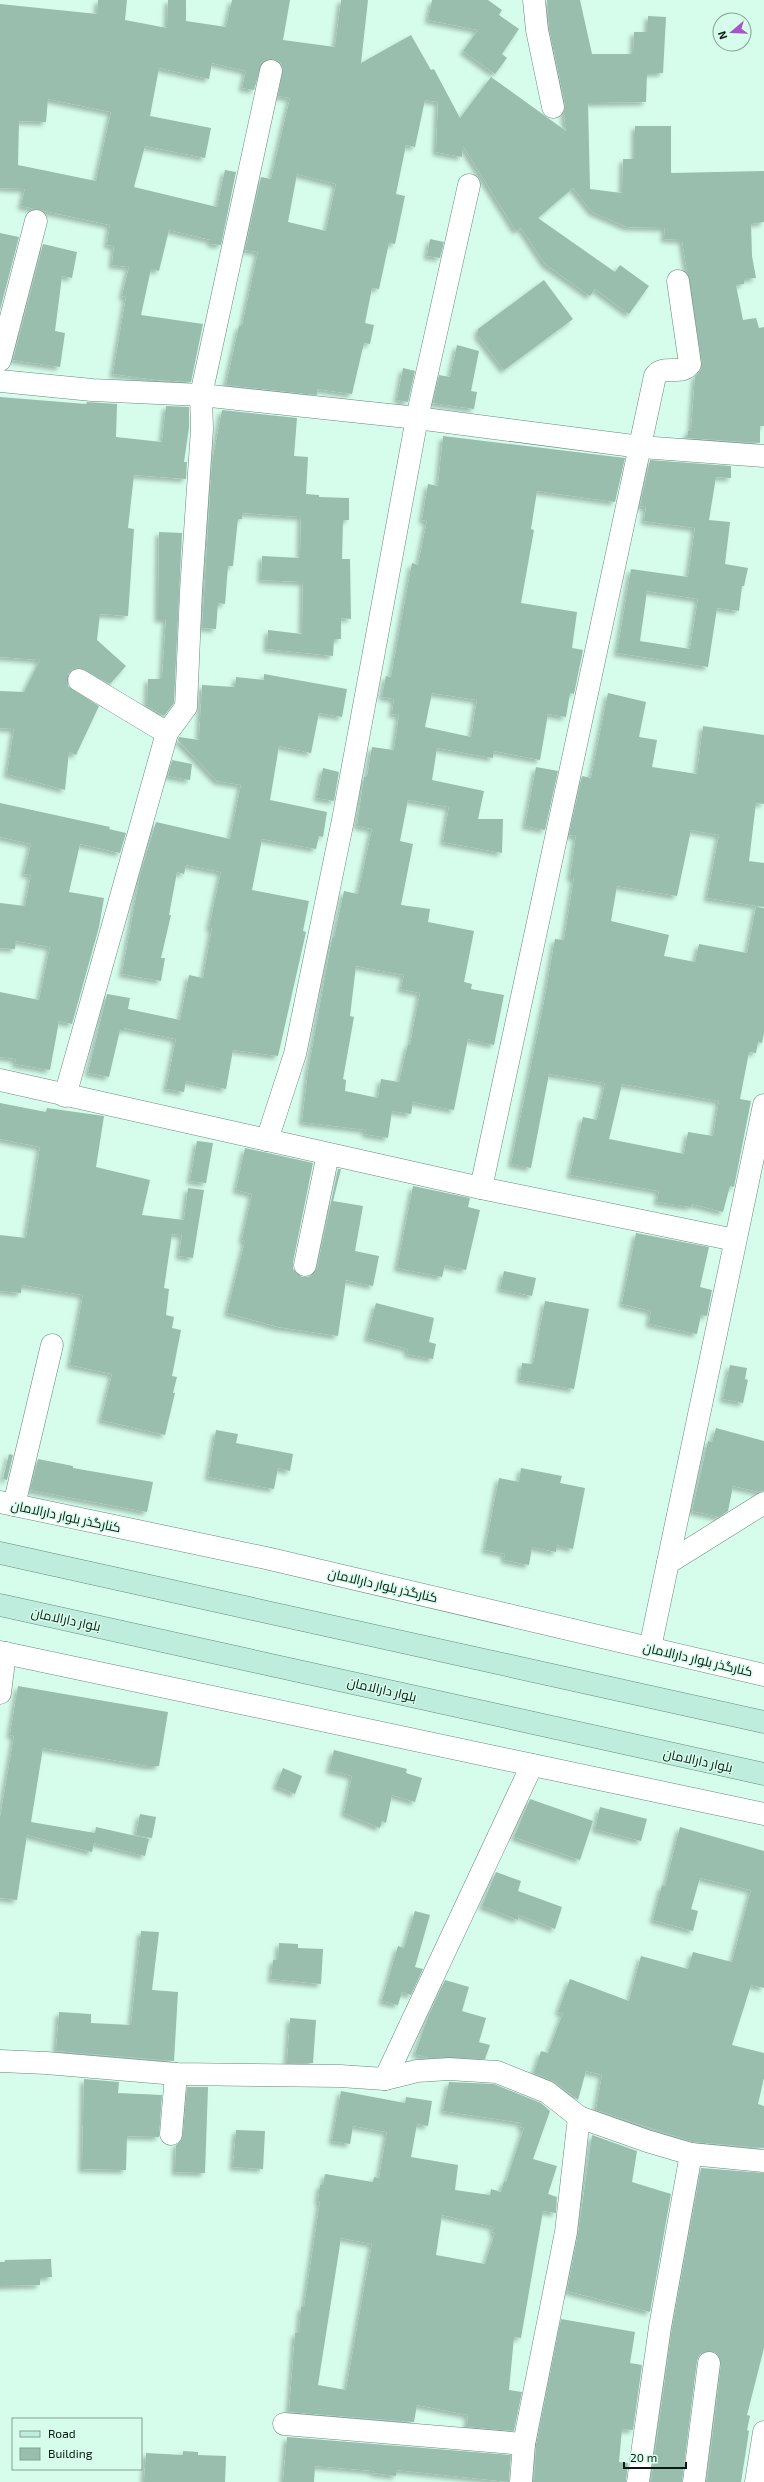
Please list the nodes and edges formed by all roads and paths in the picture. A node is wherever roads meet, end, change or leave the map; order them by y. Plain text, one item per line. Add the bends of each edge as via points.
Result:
1 (534, 0) edge
2 (271, 71) dead end
3 (552, 107) dead end
4 (469, 185) dead end
5 (36, 221) dead end
6 (678, 281) dead end
7 (0, 360) edge
8 (0, 381) edge
9 (201, 395) junction
10 (417, 418) junction
11 (641, 447) junction
12 (764, 456) edge
13 (79, 680) dead end
14 (167, 733) junction
15 (0, 1080) edge
16 (65, 1096) junction
17 (764, 1105) edge
18 (267, 1140) junction
19 (328, 1154) junction
20 (480, 1188) junction
21 (735, 1240) junction
22 (305, 1265) dead end
23 (52, 1345) dead end
24 (764, 1503) edge
25 (7, 1504) edge
26 (0, 1553) edge
27 (668, 1563) junction
28 (0, 1605) edge
29 (650, 1648) junction
30 (2, 1653) edge
31 (764, 1675) edge
32 (0, 1693) edge
33 (764, 1722) edge
34 (532, 1765) junction
35 (764, 1774) edge
36 (764, 1814) edge
37 (0, 2061) edge
38 (176, 2074) junction
39 (385, 2079) junction
40 (579, 2117) junction
41 (171, 2134) dead end
42 (690, 2154) junction
43 (764, 2161) edge
44 (709, 2362) dead end
45 (284, 2424) dead end
46 (764, 2432) edge
47 (524, 2444) junction
48 (521, 2482) edge
49 (638, 2482) edge
50 (694, 2482) edge
51 (756, 2482) edge

1 - 3 street via 537,30
2 - 9 street
4 - 10 street
5 - 7 street
6 - 11 street via 690,364 684,370 662,371 655,376
8 - 9 street via 92,390
9 - 10 street
9 - 14 street via 202,429 186,707
10 - 11 street
10 - 18 street via 343,820 295,1054
11 - 12 street
11 - 20 street
13 - 14 street
14 - 16 street
15 - 16 street
16 - 18 street
17 - 21 street
18 - 19 street
19 - 20 street
19 - 22 street
20 - 21 street
21 - 27 street
23 - 25 street
24 - 27 street
25 - 29 street, کنارگذر بلوار دارالامان via 266,1558
26 - 33 main road
27 - 29 street
28 - 35 main road, بلوار دارالامان
29 - 31 street, کنارگذر بلوار دارالامان
30 - 32 street
30 - 34 street
34 - 36 street
34 - 39 street
37 - 38 street
38 - 39 street
38 - 41 street
39 - 40 street via 417,2071 497,2072 547,2092
40 - 42 street via 647,2142
40 - 47 street via 566,2232
42 - 43 street
42 - 49 street via 660,2326
44 - 50 street
45 - 47 street
46 - 51 street
47 - 48 street

